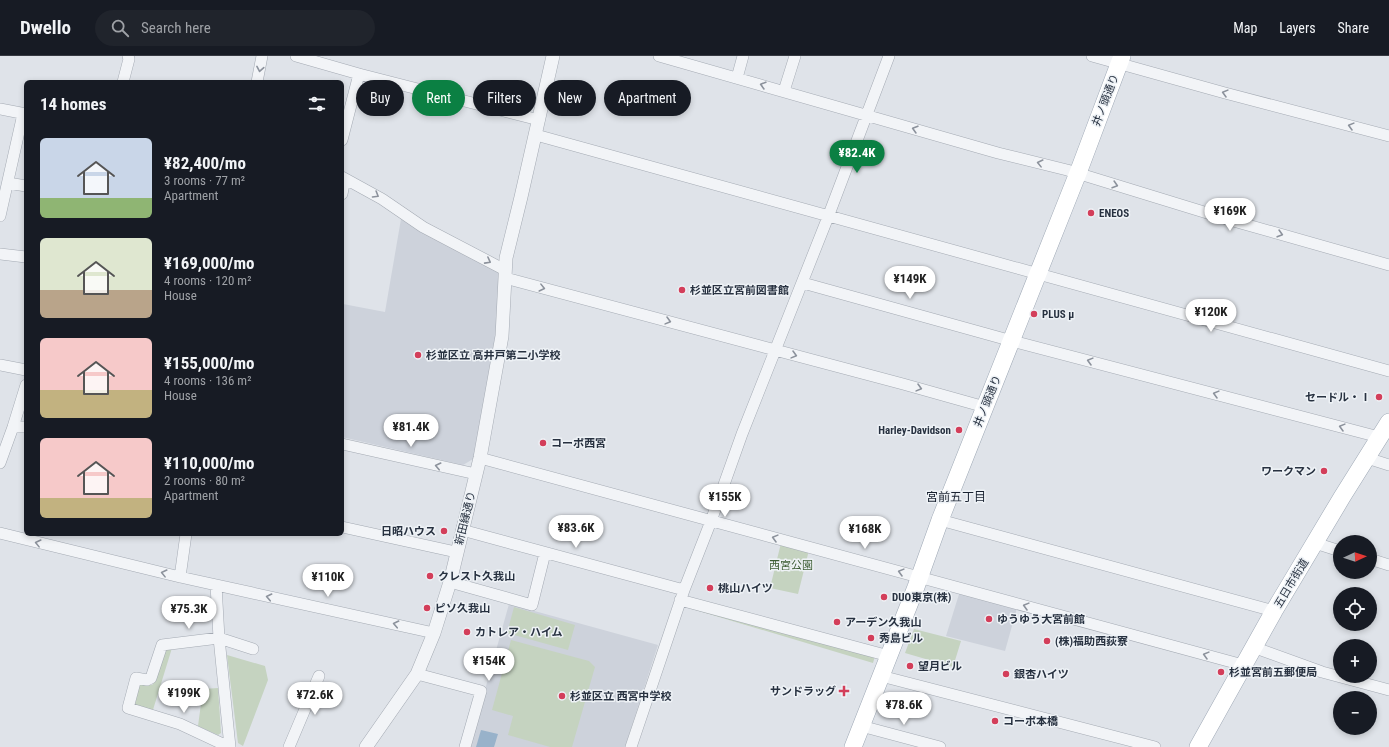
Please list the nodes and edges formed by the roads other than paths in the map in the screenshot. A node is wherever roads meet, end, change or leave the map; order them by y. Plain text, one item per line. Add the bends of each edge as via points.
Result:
1 (128, 56) edge
2 (262, 56) edge
3 (296, 56) edge
4 (553, 56) edge
5 (659, 56) edge
6 (743, 56) edge
7 (795, 56) edge
8 (889, 56) edge
9 (1092, 56) edge
10 (1120, 60) edge
11 (359, 74) junction
12 (737, 78) junction
13 (124, 80) edge
14 (257, 80) edge
15 (784, 91) junction
16 (0, 109) edge
17 (24, 114) edge
18 (867, 115) junction
19 (539, 120) junction
20 (344, 132) edge
21 (536, 135) junction
22 (1389, 136) edge
23 (1078, 173) junction
24 (344, 178) edge
25 (8, 183) junction
26 (24, 186) edge
27 (0, 216) edge
28 (828, 217) junction
29 (0, 254) edge
30 (24, 257) edge
31 (1389, 265) edge
32 (505, 274) junction
33 (1038, 274) junction
34 (803, 283) junction
35 (1012, 341) junction
36 (776, 350) junction
37 (0, 364) edge
38 (24, 370) edge
39 (1389, 371) edge
40 (24, 392) edge
41 (985, 407) junction
42 (1389, 422) edge
43 (14, 427) junction
44 (24, 427) edge
45 (1379, 437) junction
46 (344, 445) edge
47 (480, 458) junction
48 (1367, 458) junction
49 (0, 463) edge
50 (1389, 465) edge
51 (476, 474) junction
52 (940, 520) junction
53 (711, 521) junction
54 (344, 527) edge
55 (462, 530) junction
56 (0, 533) edge
57 (186, 536) edge
58 (1314, 543) junction
59 (1333, 549) edge
60 (456, 552) junction
61 (545, 553) junction
62 (1377, 561) edge
63 (1389, 565) edge
64 (180, 577) junction
65 (920, 577) junction
66 (450, 582) junction
67 (216, 585) junction
68 (682, 595) junction
69 (1274, 611) junction
70 (434, 633) junction
71 (219, 638) junction
72 (1253, 647) junction
73 (253, 649) dead end
74 (889, 656) junction
75 (1243, 665) junction
76 (417, 674) junction
77 (319, 676) dead end
78 (881, 676) junction
79 (1389, 690) edge
80 (861, 726) junction
81 (229, 747) edge
82 (289, 747) edge
83 (366, 747) edge
84 (465, 747) edge
85 (631, 747) edge
86 (854, 747) edge
87 (940, 747) edge
88 (1155, 747) edge
89 (1198, 747) edge

1 - 13 street
2 -> 14 street
3 - 11 street
4 - 19 street, 新田縁通り
5 - 12 street
6 - 12 street
7 - 15 street
8 - 18 street
9 - 10 street
22 -> 10 street via 1210,90
10 - 23 main road, 井ノ頭通り
11 - 19 street
11 - 20 street
15 -> 12 street
15 - 18 street
16 - 17 street
17 - 25 street
23 -> 18 street
18 - 28 street
19 - 21 street, 新田縁通り
21 - 28 street
21 - 32 street, 新田縁通り via 506,258
23 -> 31 street
23 - 33 main road, 井ノ頭通り
24 -> 32 street
25 - 26 street
25 - 27 street
28 - 33 street
28 - 34 street
29 - 30 street
32 -> 36 street
32 - 47 street, 新田縁通り via 502,336
33 - 35 main road, 井ノ頭通り
33 - 39 street
34 - 35 street
34 - 36 street
35 - 41 main road, 井ノ頭通り
45 -> 35 street
36 -> 41 street
36 - 53 street
37 - 38 street
40 - 43 street
41 - 52 main road, 井ノ頭通り
42 - 45 main road, 五日市街道
43 - 44 street
43 - 49 street
45 - 48 main road, 五日市街道
51 -> 46 street
47 - 51 street, 新田縁通り
47 - 53 street
48 - 50 street
48 - 58 main road, 五日市街道
51 - 55 street, 新田縁通り
52 - 65 main road, 井ノ頭通り
52 - 69 street
65 -> 53 street
53 - 68 street
54 - 60 street
55 - 60 street, 新田縁通り
55 - 61 street
64 -> 56 street
57 - 64 street
58 - 59 street
58 - 69 main road, 五日市街道
60 - 66 street, 新田縁通り
61 - 66 street via 532,605
61 - 68 street
62 - 63 street
64 - 67 street
65 - 74 main road, 井ノ頭通り
75 -> 65 street
66 - 70 street, 新田縁通り
70 -> 67 street
67 - 71 street
68 - 74 street
68 - 85 street
69 - 72 main road, 五日市街道
70 - 76 street, 新田縁通り
71 - 73 street
71 - 81 street
71 - 81 street via 162,645 151,678 136,678 128,708 180,724
72 - 75 main road, 五日市街道
72 - 79 street via 1322,672
74 - 78 main road, 井ノ頭通り
75 - 89 main road, 五日市街道
76 - 83 street, 新田縁通り
76 - 84 street via 481,691
77 - 82 street
78 - 80 main road, 井ノ頭通り
78 - 88 street
80 - 86 main road, 井ノ頭通り
80 - 87 street

